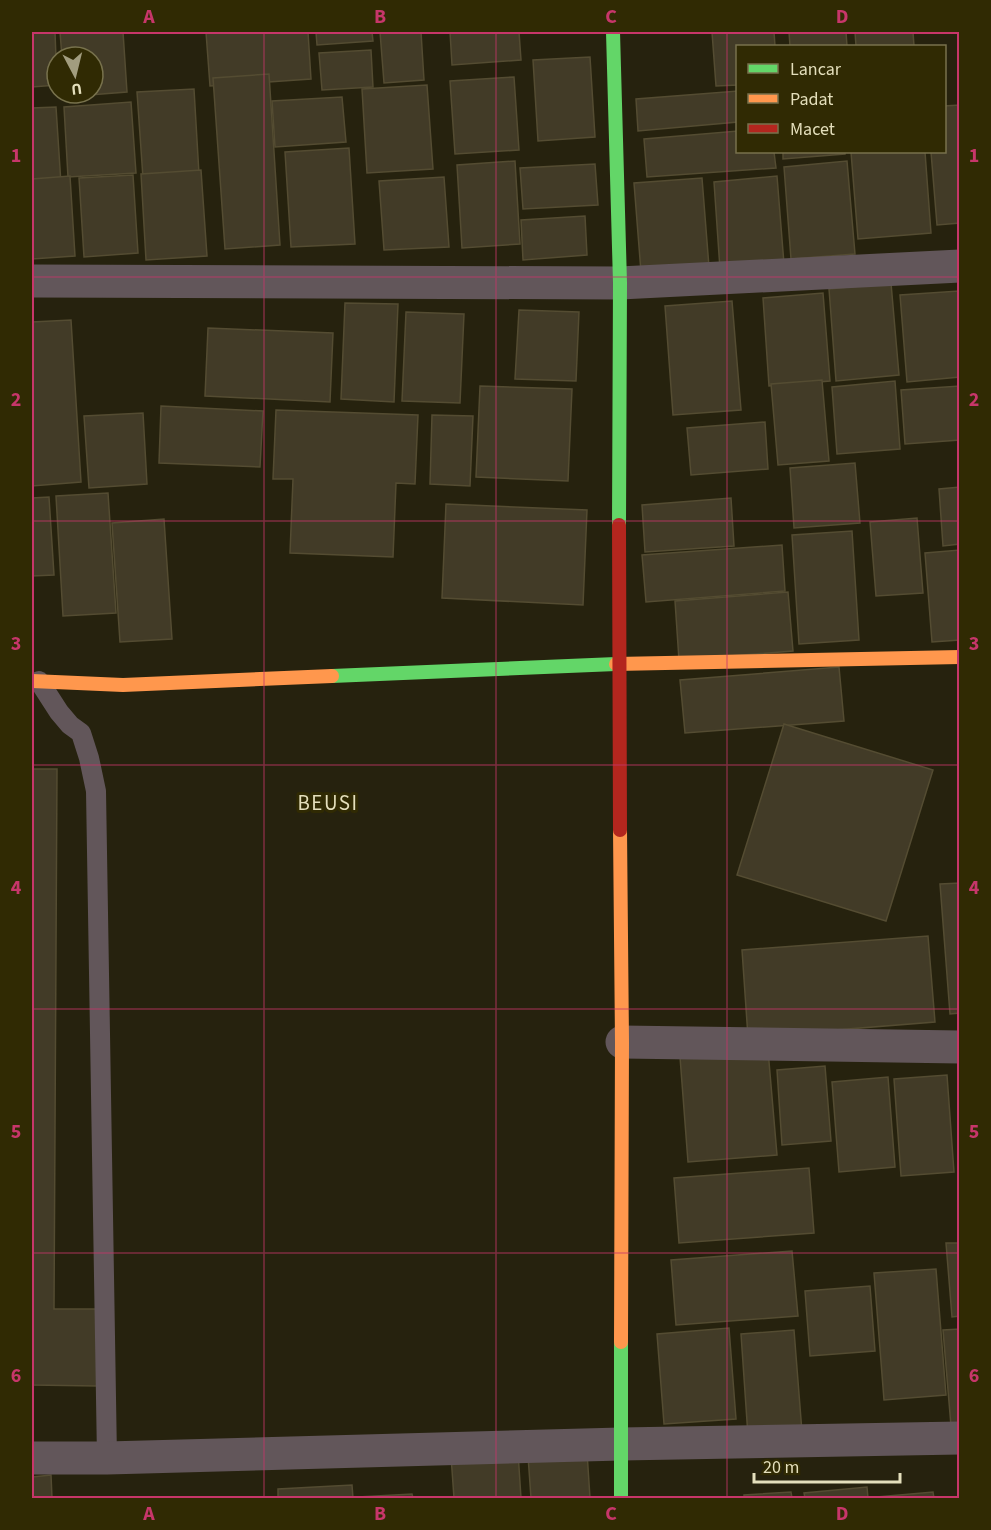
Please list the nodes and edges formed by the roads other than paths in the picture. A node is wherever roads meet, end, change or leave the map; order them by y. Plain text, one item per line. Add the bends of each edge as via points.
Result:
1 (613, 32) edge
2 (960, 266) edge
3 (32, 281) edge
4 (620, 283) junction
5 (960, 657) edge
6 (619, 664) junction
7 (35, 681) edge
8 (622, 1042) junction
9 (960, 1047) edge
10 (960, 1438) edge
11 (621, 1444) junction
12 (32, 1458) edge
13 (107, 1458) junction
14 (621, 1498) edge

1 - 4 street
2 - 4 street
3 - 4 street
4 - 6 street
5 - 6 street
6 - 7 street via 123,685
6 - 8 street
7 - 13 lane via 81,733 96,791
8 - 9 street
8 - 11 street
10 - 11 street
11 - 13 street
11 - 14 street
12 - 13 street

